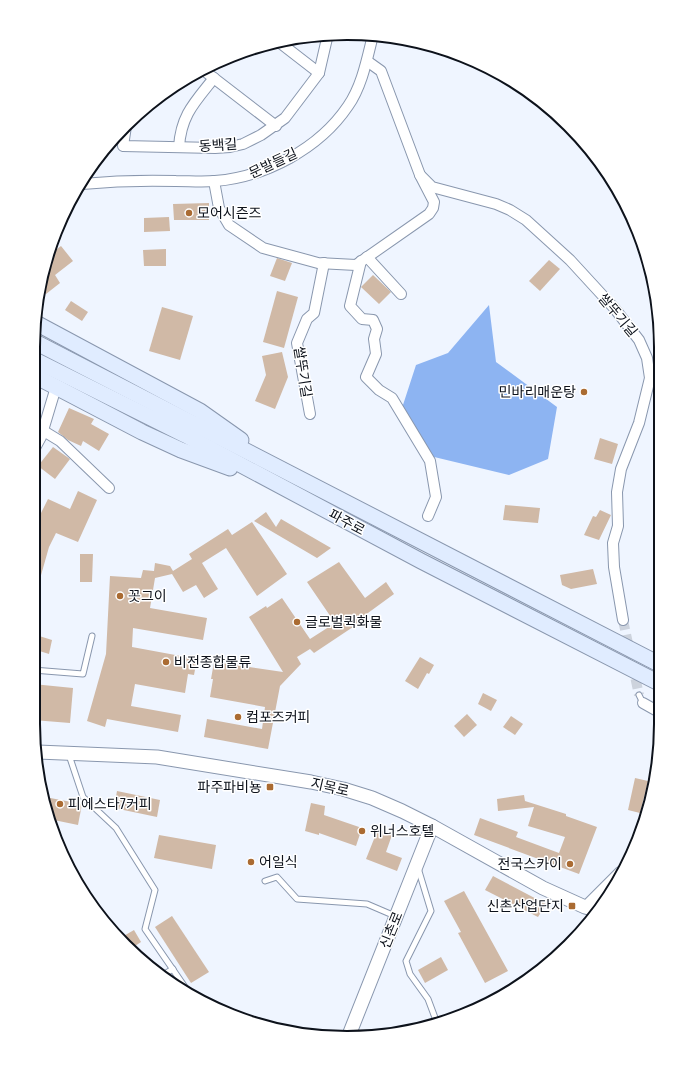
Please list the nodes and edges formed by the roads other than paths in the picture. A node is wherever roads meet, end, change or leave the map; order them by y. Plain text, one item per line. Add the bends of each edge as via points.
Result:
1 (326, 41) edge
2 (372, 41) edge
3 (285, 46) edge
4 (367, 61) junction
5 (319, 73) junction
6 (208, 74) edge
7 (214, 78) junction
8 (276, 126) junction
9 (125, 136) edge
10 (179, 147) junction
11 (420, 175) junction
12 (214, 181) junction
13 (87, 184) edge
14 (364, 259) junction
15 (324, 263) junction
16 (401, 294) dead end
17 (41, 326) edge
18 (40, 344) edge
19 (40, 362) edge
20 (40, 379) edge
21 (56, 387) junction
22 (310, 414) dead end
23 (42, 430) junction
24 (40, 435) edge
25 (284, 470) junction
26 (109, 488) dead end
27 (286, 489) junction
28 (428, 516) dead end
29 (624, 620) tunnel mouth
30 (92, 636) dead end
31 (654, 661) edge
32 (40, 671) edge
33 (654, 680) edge
34 (641, 699) tunnel mouth
35 (654, 708) edge
36 (42, 752) edge
37 (68, 753) junction
38 (432, 826) junction
39 (417, 864) junction
40 (265, 881) dead end
41 (604, 892) edge
42 (591, 908) edge
43 (396, 916) junction
44 (173, 969) junction
45 (167, 973) edge
46 (182, 983) edge
47 (436, 1018) edge
48 (351, 1031) edge

1 - 5 street, 동백길
2 - 4 street, 문발들길
3 - 5 street
4 - 11 street, 쌀뚜기길 via 380,71
4 - 12 street, 문발들길 via 348,106 332,126 315,141 282,162 258,173
5 - 8 street, 동백길 via 286,118
6 - 7 street
7 - 8 street
7 - 10 street, 동백길 via 189,111 183,123
8 - 10 street, 동백길 via 243,144 215,148
9 - 10 street, 동백길 via 123,146
11 - 14 street, 쌀뚜기길 via 434,202 433,208 429,214
11 - 29 street, 쌀뚜기길 via 432,187 496,204 526,220 570,260 615,309 639,340 647,358 650,378 638,423 621,469 617,492 618,526 613,543 614,567
12 - 13 street, 문발들길
12 - 15 street, 쌀뚜기길 via 219,208 229,225 263,248
14 - 15 street, 쌀뚜기길 via 356,265
14 - 16 street
14 - 28 street via 350,306 362,319 373,320 377,329 374,339 376,354 366,378 392,398 430,461 436,497
15 - 22 street, 쌀뚜기길 via 314,313 307,319 297,343
17 - 25 main road via 200,411
18 - 25 main road, 파주로
19 - 27 main road, 파주로
20 - 21 main road
21 - 23 street
21 - 27 main road via 181,450
23 - 24 street
23 - 26 street via 60,441
25 - 31 main road, 파주로
27 - 33 main road, 파주로
30 - 32 lane via 83,674
34 - 35 street
36 - 37 street, 지목로
37 - 38 street, 지목로 via 157,757 312,782 372,798
37 - 44 lane via 83,797 116,828 155,890 145,928
38 - 39 street, 신촌로
38 - 42 street, 지목로 via 543,888
39 - 43 street, 신촌로
39 - 47 lane via 431,911 406,961 410,974 428,999
40 - 43 lane via 277,877 297,899 367,904
41 - 42 street
43 - 48 street, 신촌로
44 - 45 lane
44 - 46 lane

